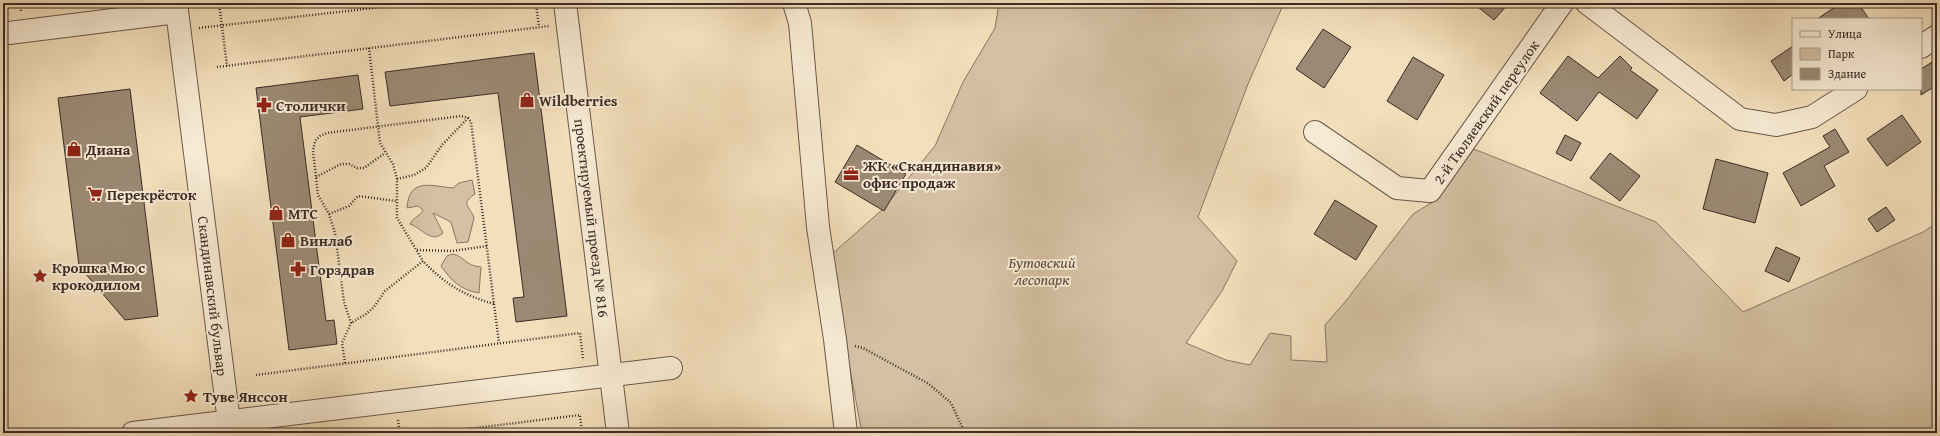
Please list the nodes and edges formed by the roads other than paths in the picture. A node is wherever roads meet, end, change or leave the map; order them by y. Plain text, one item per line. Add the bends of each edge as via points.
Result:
1 (565, 3) edge
2 (794, 3) edge
3 (1562, 3) edge
4 (1587, 3) edge
5 (178, 15) edge
6 (9, 33) dead end
7 (1937, 36) edge
8 (1922, 46) edge
9 (1854, 90) edge
10 (1315, 132) dead end
11 (671, 368) dead end
12 (611, 375) junction
13 (229, 422) junction
14 (133, 433) edge
15 (618, 433) edge
16 (846, 433) edge

1 - 12 street, проектируемый проезд № 816
2 - 16 street via 800,23 818,227
3 - 10 street, 2-й Тюляевский переулок via 1430,191 1397,188
4 - 9 street via 1740,119 1776,124 1812,117
5 - 6 street
5 - 13 street, Скандинавский бульвар
7 - 8 street
11 - 12 street
12 - 13 street
12 - 15 street, проектируемый проезд № 816
13 - 14 street

